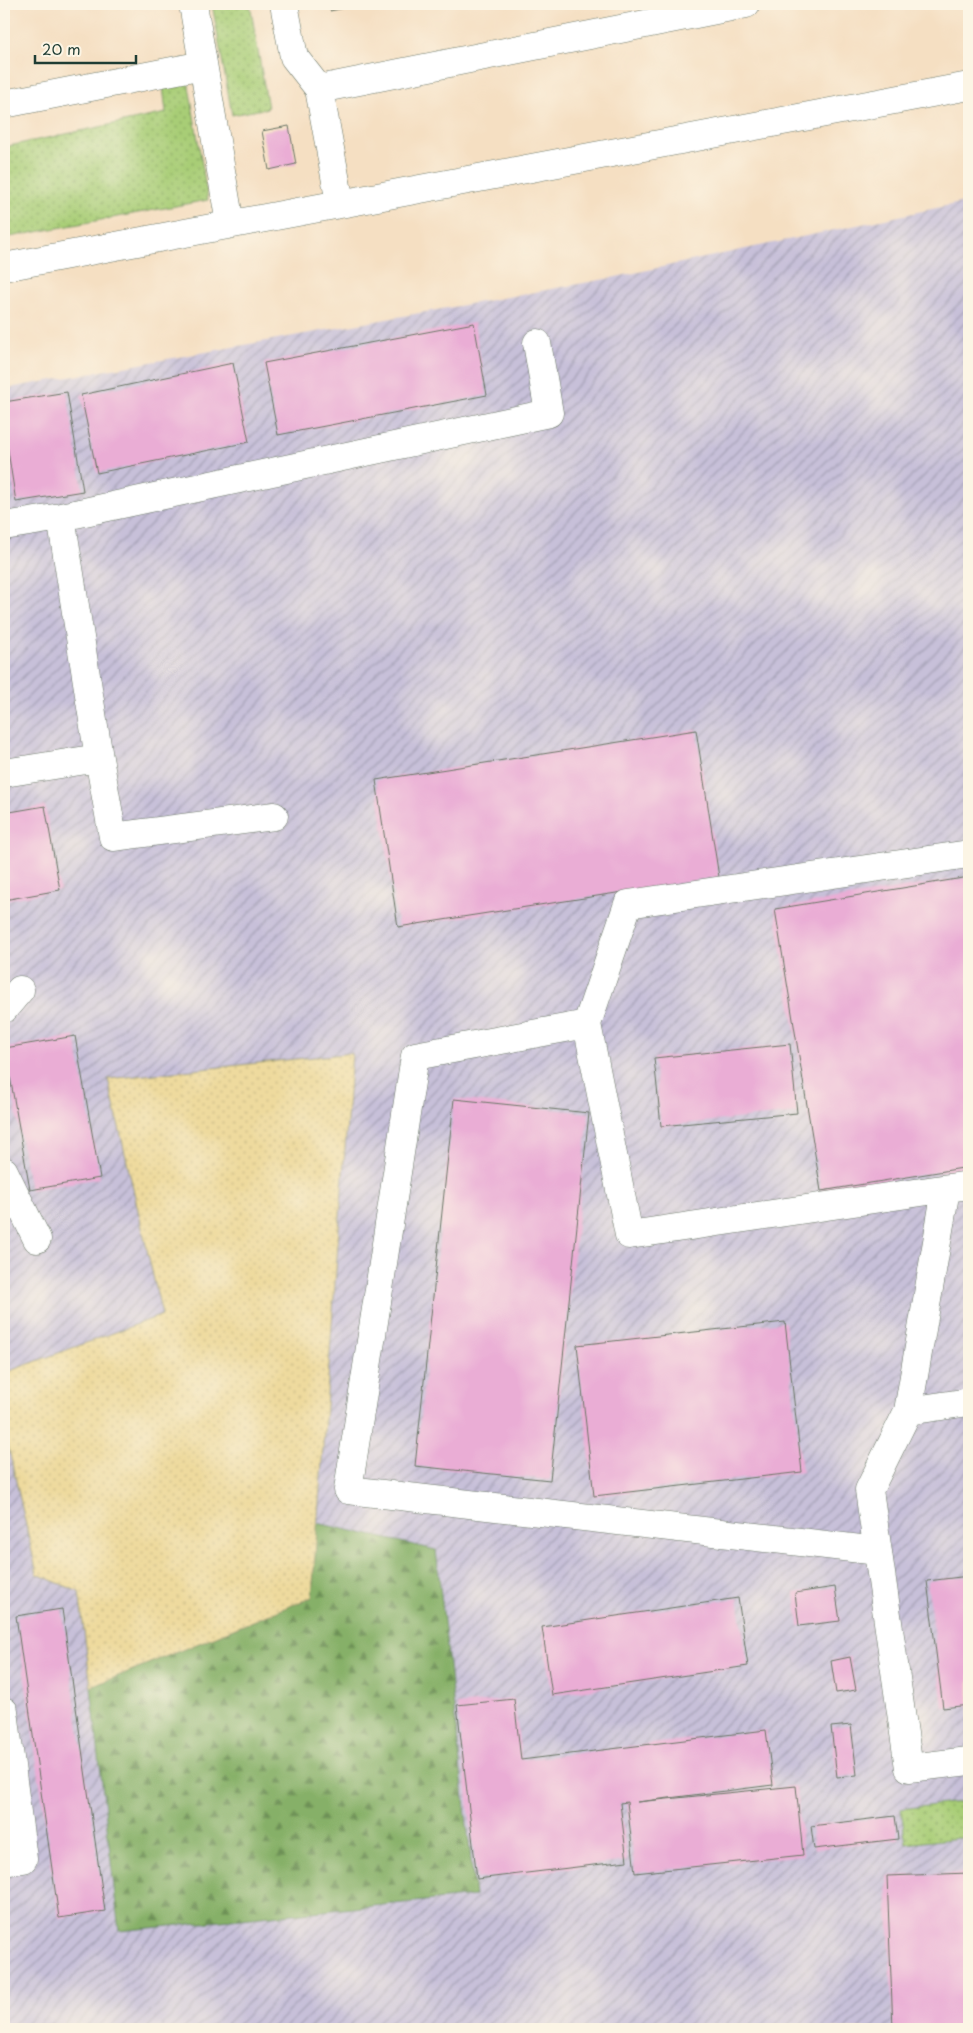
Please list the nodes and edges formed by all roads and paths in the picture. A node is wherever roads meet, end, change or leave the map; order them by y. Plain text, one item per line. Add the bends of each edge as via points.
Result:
1 (193, 4) edge
2 (284, 4) edge
3 (746, 4) edge
4 (203, 65) junction
5 (969, 86) edge
6 (319, 89) junction
7 (4, 104) edge
8 (340, 203) junction
9 (230, 224) junction
10 (4, 267) edge
11 (537, 343) dead end
12 (61, 517) junction
13 (4, 526) edge
14 (99, 758) junction
15 (4, 773) edge
16 (274, 816) dead end
17 (969, 854) edge
18 (587, 1024) junction
19 (4, 1172) edge
20 (958, 1187) edge
21 (37, 1239) dead end
22 (969, 1402) edge
23 (908, 1411) junction
24 (878, 1551) junction
25 (4, 1711) edge
26 (969, 1762) edge
27 (4, 1862) edge

1 - 4 lane
2 - 6 lane via 294,57
3 - 6 lane
4 - 7 lane
4 - 9 lane
5 - 8 lane
6 - 8 lane
8 - 9 lane
9 - 10 lane
11 - 12 lane via 549,413
12 - 13 lane
12 - 14 lane
14 - 15 lane
14 - 16 lane via 113,837
17 - 18 lane via 628,904
18 - 20 lane via 629,1235
18 - 24 lane via 415,1056 348,1490
19 - 21 lane
20 - 23 lane
22 - 23 lane
23 - 24 lane via 869,1490
24 - 26 lane via 909,1768
25 - 27 lane via 22,1860

